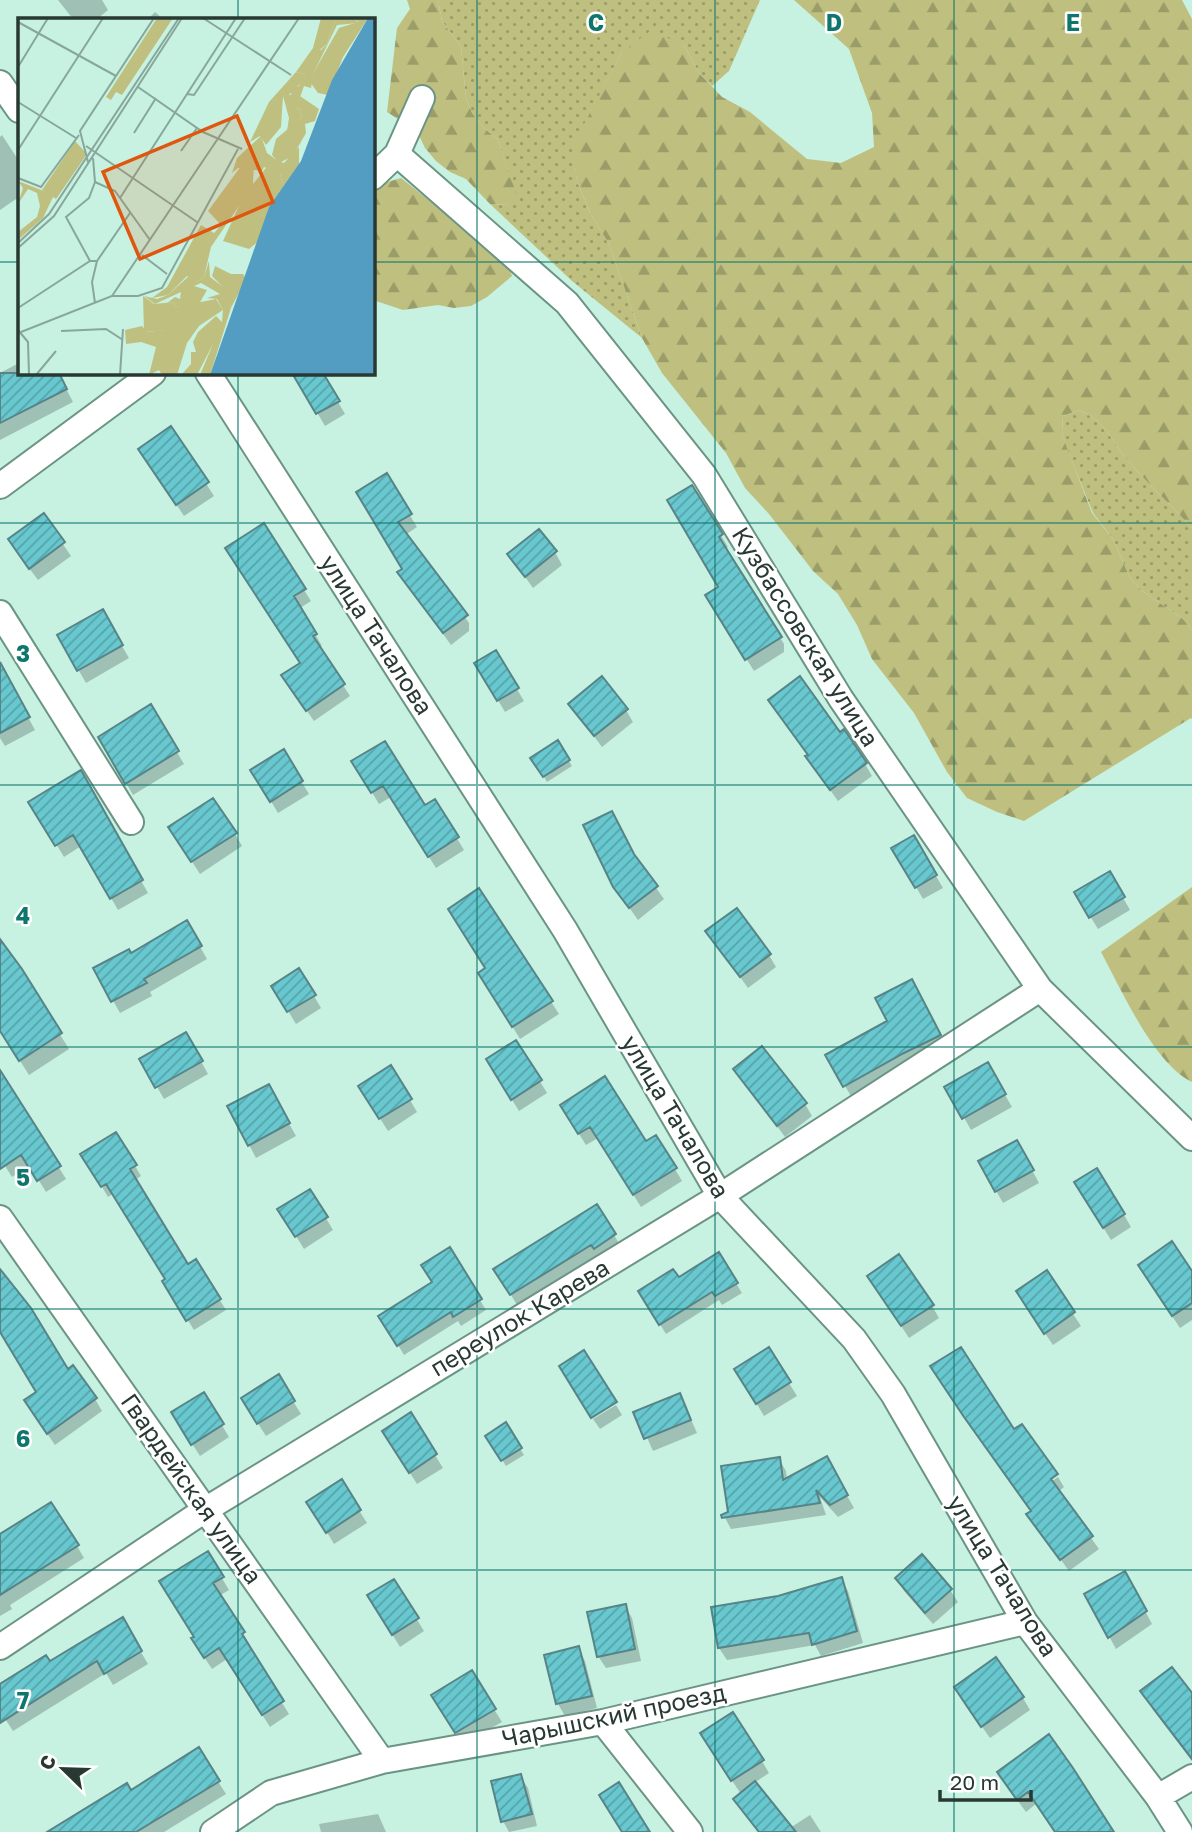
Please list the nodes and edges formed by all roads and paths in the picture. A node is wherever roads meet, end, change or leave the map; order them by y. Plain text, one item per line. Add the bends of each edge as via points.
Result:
1 (0, 83) edge
2 (422, 98) dead end
3 (18, 109) edge
4 (397, 154) junction
5 (374, 176) edge
6 (152, 374) edge
7 (209, 374) edge
8 (0, 486) edge
9 (0, 613) edge
10 (131, 822) dead end
11 (1040, 989) junction
12 (1192, 1138) edge
13 (720, 1196) junction
14 (0, 1218) edge
15 (205, 1510) junction
16 (1025, 1622) junction
17 (0, 1647) edge
18 (603, 1722) junction
19 (382, 1760) junction
20 (1192, 1777) edge
21 (1158, 1797) junction
22 (213, 1832) edge
23 (690, 1832) edge
24 (1180, 1832) edge

1 - 3 street
2 - 4 street
4 - 5 street
4 - 11 street, Кузбассовская улица via 568,303 704,475 841,699
6 - 8 street
7 - 13 street, улица Тачалова via 565,930
9 - 10 street
11 - 12 street, Кузбассовская улица
11 - 13 street, переулок Карева
13 - 15 street, переулок Карева
13 - 16 street, улица Тачалова via 854,1339 893,1394
14 - 15 street, Гвардейская улица
15 - 17 street, переулок Карева
15 - 19 street, Гвардейская улица
16 - 18 street, Чарышский проезд
16 - 21 street, улица Тачалова
18 - 19 street, Чарышский проезд
18 - 23 street
19 - 22 street, Чарышский проезд via 271,1793
20 - 21 street
21 - 24 street, улица Тачалова

